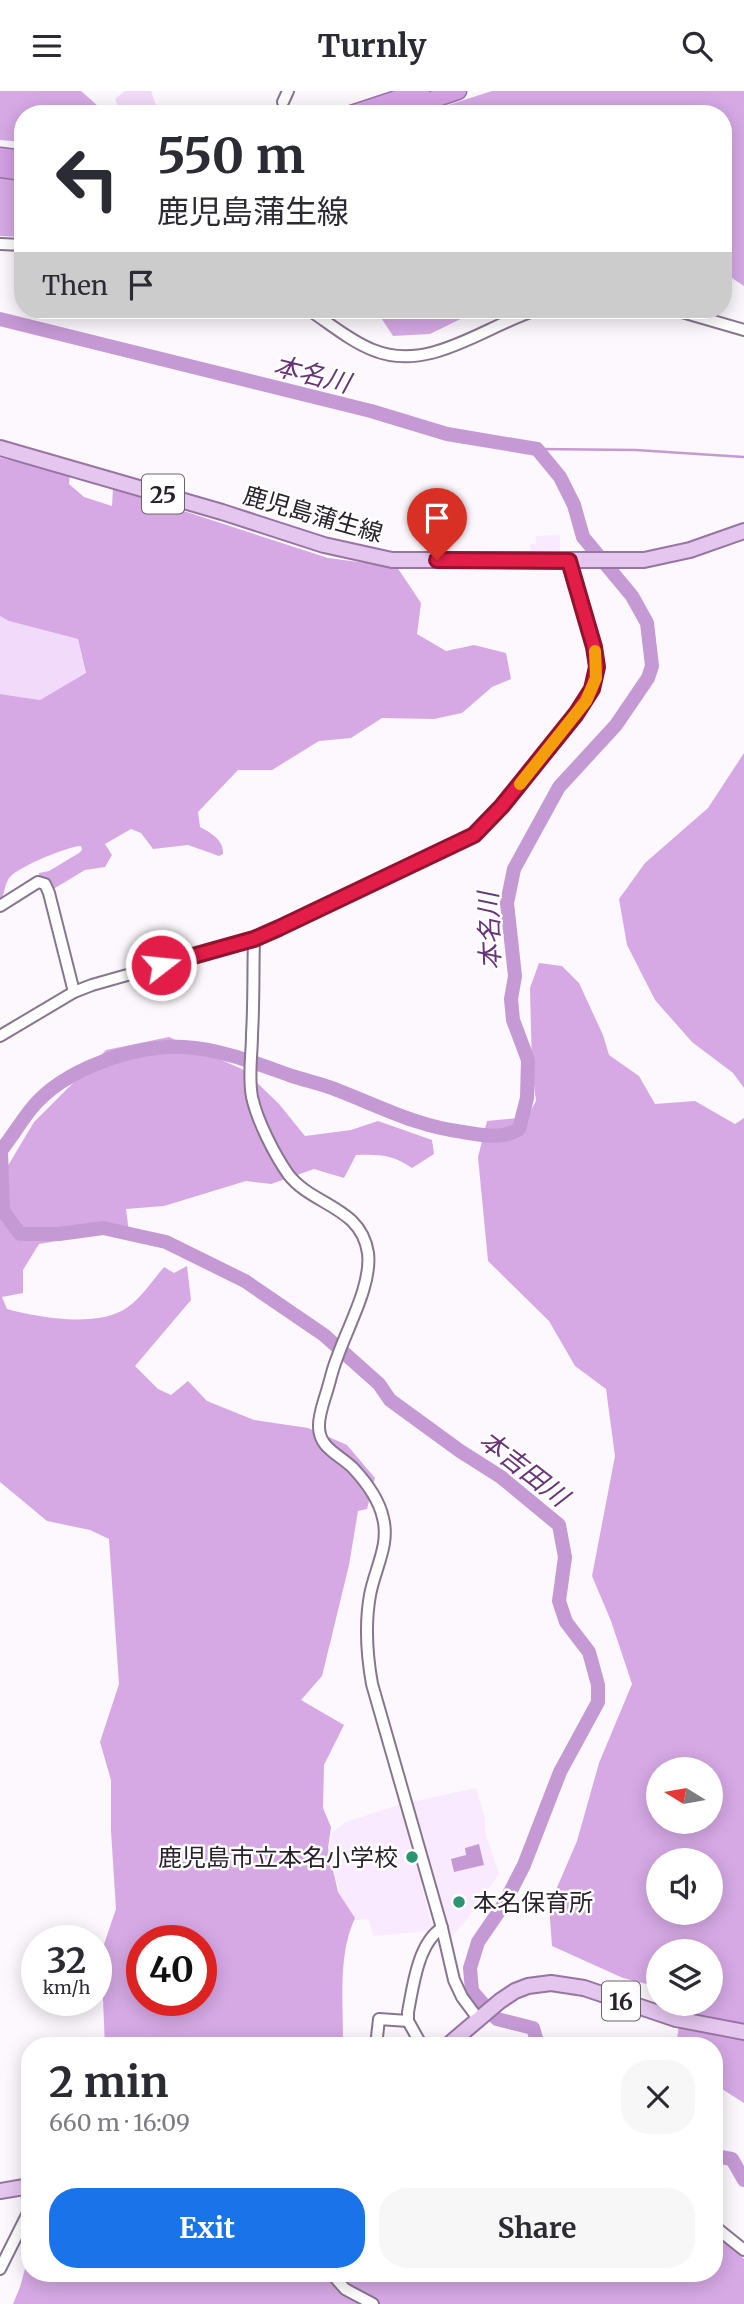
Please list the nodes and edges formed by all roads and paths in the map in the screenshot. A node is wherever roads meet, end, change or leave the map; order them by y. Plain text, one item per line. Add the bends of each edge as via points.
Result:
1 (421, 91) edge
2 (458, 91) edge
3 (378, 105) edge
4 (417, 105) edge
5 (323, 319) edge
6 (515, 319) edge
7 (706, 319) edge
8 (744, 330) edge
9 (0, 448) edge
10 (744, 531) edge
11 (569, 561) junction
12 (0, 906) edge
13 (254, 939) junction
14 (74, 992) junction
15 (0, 1036) edge
16 (442, 1928) junction
17 (482, 2017) junction
18 (408, 2021) junction
19 (744, 2032) edge
20 (377, 2037) edge
21 (417, 2037) edge
22 (458, 2037) edge
23 (21, 2188) edge
24 (0, 2191) edge
25 (21, 2227) edge
26 (723, 2233) edge
27 (744, 2250) edge
28 (0, 2269) edge
29 (339, 2282) edge
30 (373, 2304) edge

1 - 3 highway
2 - 4 highway
5 - 6 street via 372,350 408,358 435,353
7 - 8 street
9 - 11 main road, 鹿児島蒲生線 / 25 via 376,558
10 - 11 main road, 鹿児島蒲生線 / 25 via 644,560
11 - 13 street via 594,647 596,678 581,708 502,806 474,835 450,848
12 - 14 street via 38,882 44,884
13 - 14 street
13 - 16 street via 249,1073 256,1111 296,1183 348,1216 365,1241 368,1265 318,1422 319,1433 325,1445 365,1481 383,1516 384,1546 368,1610 370,1670
14 - 15 street
16 - 17 street via 457,1988
16 - 18 street via 435,1932 418,1963
17 - 19 main road, 16 via 528,1986 562,1983 676,2019
17 - 22 main road, 16
18 - 20 street via 379,2019
18 - 21 street
23 - 24 main road
25 - 28 street
26 - 27 street
29 - 30 street

